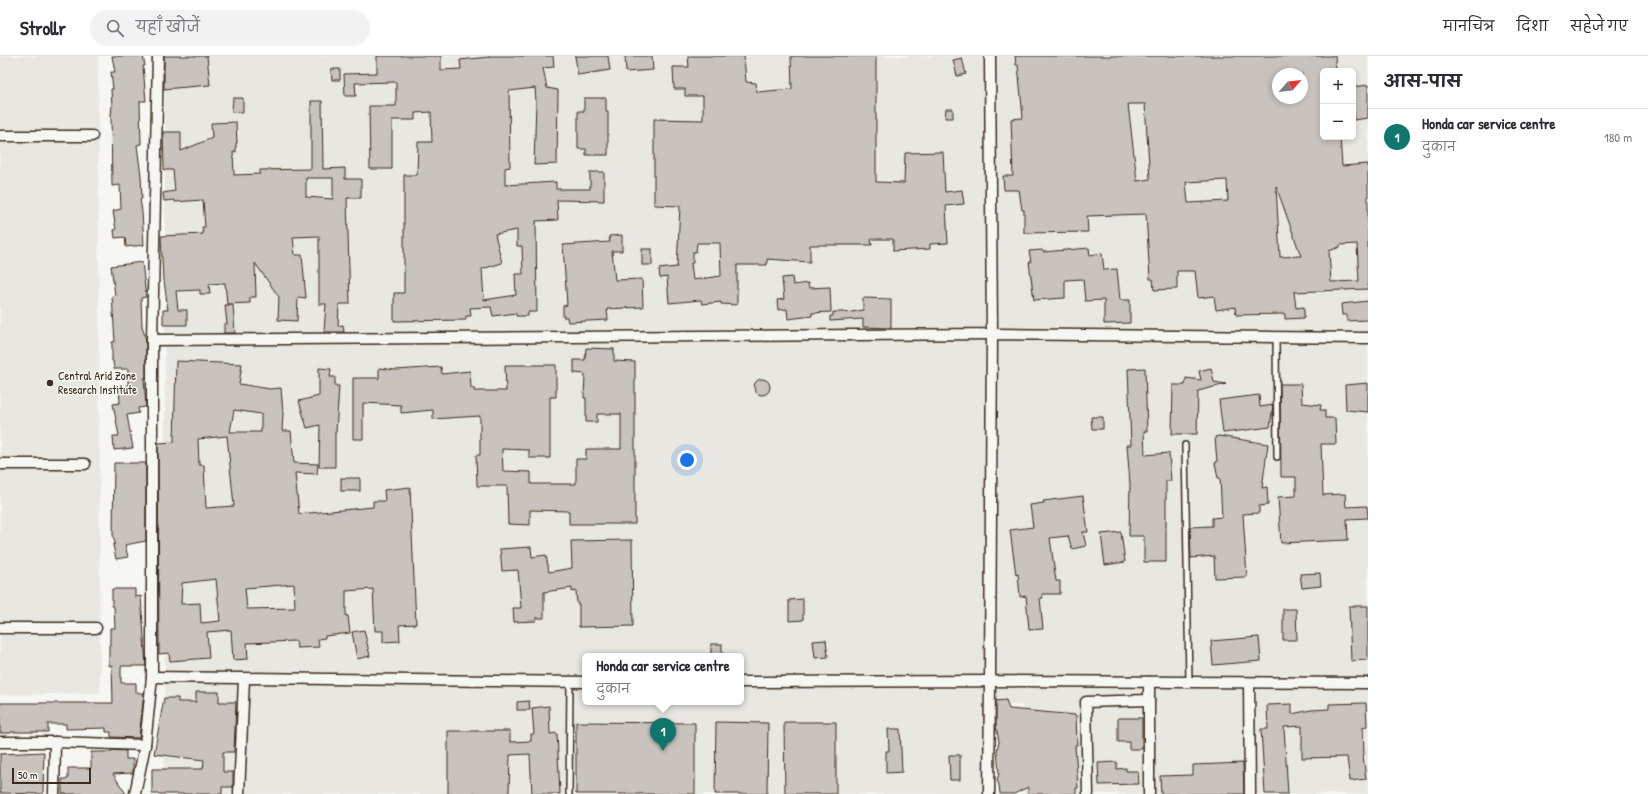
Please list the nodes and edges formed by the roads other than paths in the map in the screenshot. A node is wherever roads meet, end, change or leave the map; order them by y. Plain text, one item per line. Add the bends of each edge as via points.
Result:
1 (158, 56) edge
2 (990, 56) edge
3 (0, 136) edge
4 (92, 136) dead end
5 (992, 334) junction
6 (1276, 337) junction
7 (1368, 338) edge
8 (152, 340) junction
9 (1185, 446) dead end
10 (1277, 457) dead end
11 (0, 464) edge
12 (85, 464) dead end
13 (0, 628) edge
14 (96, 628) dead end
15 (152, 677) junction
16 (244, 679) junction
17 (990, 681) junction
18 (570, 682) junction
19 (582, 682) edge
20 (744, 682) edge
21 (1149, 682) junction
22 (1189, 682) junction
23 (1249, 683) junction
24 (1368, 683) edge
25 (1149, 700) junction
26 (0, 742) edge
27 (55, 742) junction
28 (145, 745) junction
29 (54, 794) edge
30 (135, 794) edge
31 (239, 794) edge
32 (569, 794) edge
33 (990, 794) edge
34 (1088, 794) edge
35 (1149, 794) edge
36 (1250, 794) edge

1 - 8 street
2 - 5 street
3 - 4 street
5 - 6 street
5 - 8 street
5 - 17 street
6 - 7 street
6 - 10 lane
8 - 15 street
9 - 22 lane
11 - 12 street
13 - 14 street
15 - 16 street
15 - 28 street
16 - 18 street
16 - 31 street
17 - 20 street
17 - 21 street
17 - 33 street
18 - 19 street
18 - 32 lane
21 - 22 street
21 - 25 street
22 - 23 street
23 - 24 street
23 - 36 street
25 - 34 street via 1086,702
25 - 35 street
26 - 27 street
27 - 28 street
27 - 29 street
28 - 30 street

